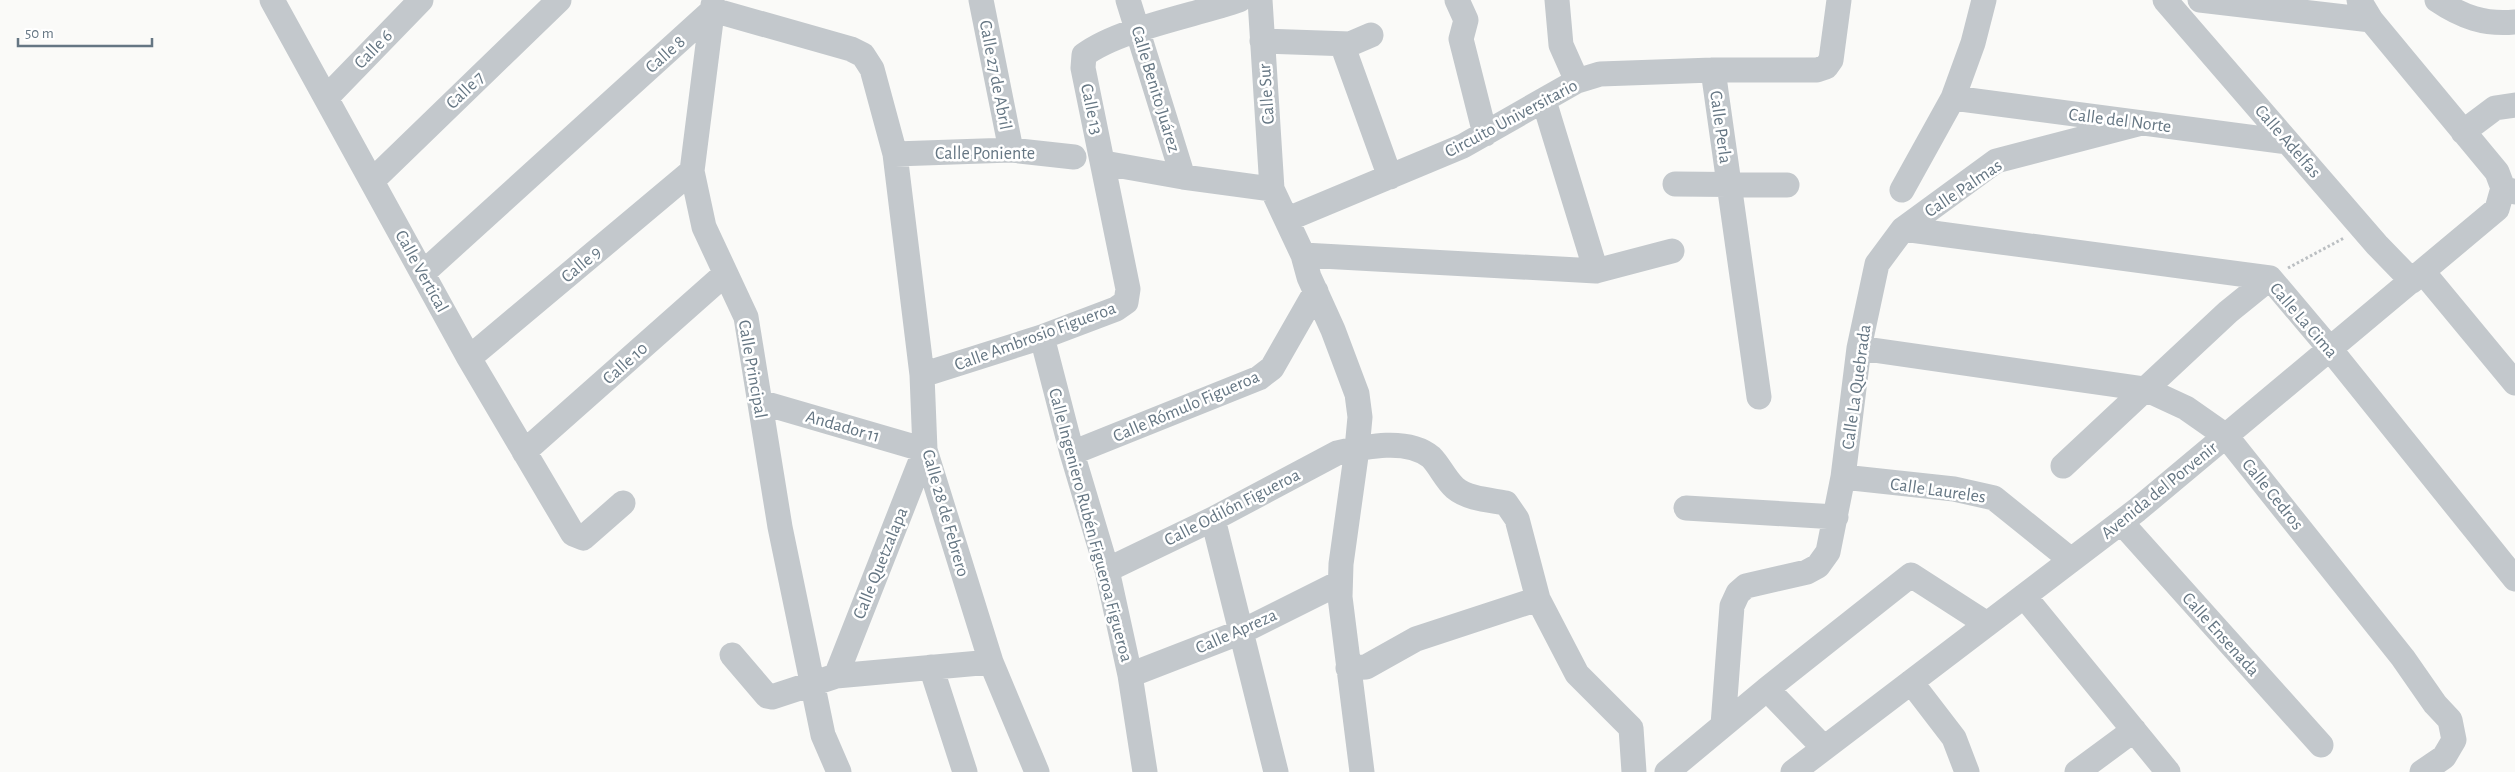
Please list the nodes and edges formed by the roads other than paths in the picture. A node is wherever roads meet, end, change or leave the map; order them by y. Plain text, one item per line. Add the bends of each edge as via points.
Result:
1 (272, 0) edge
2 (421, 0) edge
3 (559, 0) edge
4 (981, 0) edge
5 (1128, 0) edge
6 (1239, 0) edge
7 (1260, 0) edge
8 (1457, 0) edge
9 (1558, 0) edge
10 (1839, 0) edge
11 (1984, 0) edge
12 (2165, 0) edge
13 (2200, 0) edge
14 (2437, 0) edge
15 (713, 5) edge
16 (2365, 10) edge
17 (2515, 22) edge
18 (1138, 31) junction
19 (1371, 35) dead end
20 (1262, 41) junction
21 (1342, 44) junction
22 (1713, 70) junction
23 (1577, 80) junction
24 (326, 98) junction
25 (1952, 98) junction
26 (1544, 101) junction
27 (2515, 104) edge
28 (2142, 123) junction
29 (2463, 132) junction
30 (1485, 134) junction
31 (2288, 142) junction
32 (1011, 150) junction
33 (895, 154) junction
34 (1074, 157) dead end
35 (1104, 163) junction
36 (692, 171) junction
37 (1183, 177) junction
38 (1390, 177) junction
39 (372, 181) junction
40 (1675, 184) dead end
41 (1729, 185) junction
42 (1787, 185) dead end
43 (1272, 189) junction
44 (1902, 190) dead end
45 (2509, 190) edge
46 (1288, 219) junction
47 (1902, 229) junction
48 (1672, 251) dead end
49 (1303, 254) junction
50 (1596, 270) junction
51 (423, 273) junction
52 (725, 274) junction
53 (2418, 277) junction
54 (2270, 278) junction
55 (1316, 291) junction
56 (1042, 337) junction
57 (1859, 348) junction
58 (2330, 349) junction
59 (469, 358) junction
60 (922, 375) junction
61 (2515, 383) edge
62 (2145, 389) junction
63 (1759, 397) dead end
64 (760, 402) junction
65 (2226, 436) junction
66 (1357, 449) junction
67 (925, 450) junction
68 (524, 452) junction
69 (1072, 453) junction
70 (2063, 466) dead end
71 (1843, 477) junction
72 (623, 503) dead end
73 (1686, 508) dead end
74 (1836, 517) junction
75 (1213, 519) junction
76 (2121, 522) junction
77 (2071, 560) junction
78 (1107, 570) junction
79 (2515, 578) edge
80 (1339, 583) junction
81 (2024, 596) junction
82 (1538, 599) junction
83 (1988, 624) junction
84 (1241, 632) junction
85 (732, 655) dead end
86 (991, 662) junction
87 (931, 667) junction
88 (1348, 668) junction
89 (1130, 674) junction
90 (824, 680) junction
91 (1910, 682) junction
92 (1767, 689) junction
93 (1723, 725) junction
94 (2134, 730) junction
95 (2321, 745) dead end
96 (1824, 748) junction
97 (839, 772) edge
98 (965, 772) edge
99 (1037, 772) edge
100 (1145, 772) edge
101 (1276, 772) edge
102 (1362, 772) edge
103 (1634, 772) edge
104 (1667, 772) edge
105 (1793, 772) edge
106 (1967, 772) edge
107 (2077, 772) edge
108 (2168, 772) edge
109 (2422, 772) edge

1 - 24 street, Calle Vertical
2 - 24 street, Calle 6
3 - 39 street, Calle 7
4 - 32 street, Calle 27 de Abril
5 - 18 street, Calle Benito Juárez
6 - 18 street
7 - 20 street, Calle Sur
8 - 30 street via 1466,20 1461,39
9 - 23 street via 1562,45
10 - 22 street, Circuito Universitario via 1831,60 1826,67 1816,70
11 - 25 street
12 - 31 street, Calle Adelfas
13 - 16 street
14 - 17 street via 2477,21
15 - 33 street via 851,49 863,56 872,69
15 - 36 street, Calle Principal
15 - 51 street, Calle 8
16 - 29 street
18 - 35 street, Calle 13 via 1084,55 1083,68
18 - 37 street, Calle Benito Juárez
19 - 21 street
20 - 21 street
20 - 43 street, Calle Sur
21 - 38 street
22 - 23 street, Circuito Universitario via 1600,74
22 - 41 street, Calle Perla
23 - 26 street, Circuito Universitario
24 - 39 street, Calle Vertical
25 - 28 street, Calle del Norte
25 - 44 street
26 - 30 street, Circuito Universitario
26 - 50 street
27 - 29 street via 2495,108
28 - 31 street, Calle del Norte
28 - 47 street, Calle Palmas via 1996,161
29 - 45 street
30 - 38 street, Circuito Universitario
31 - 53 street, Calle Adelfas via 2362,228
32 - 33 street, Calle Poniente
32 - 34 street, Calle Poniente
33 - 60 street, Calle 28 de Febrero
35 - 37 street
35 - 56 street, Calle Ambrosio Figueroa via 1128,289 1126,302 1116,309
36 - 52 street, Calle Principal via 704,226
36 - 59 street, Calle 9
37 - 43 street
38 - 46 street, Circuito Universitario
39 - 51 street, Calle Vertical
40 - 41 street
41 - 42 street
41 - 63 street, Calle Perla
43 - 46 street
45 - 53 street, Avenida del Porvenir via 2497,209
46 - 49 street
47 - 54 street, Calle La Cima
47 - 57 street, Calle La Quebrada via 1877,264
48 - 50 street
49 - 50 street
49 - 55 street
51 - 59 street, Calle Vertical
52 - 64 street, Calle Principal via 746,317
52 - 68 street, Calle 10
53 - 58 street, Avenida del Porvenir
53 - 61 street, Calle Adelfas
54 - 58 street, Calle La Cima
54 - 62 street
55 - 66 street via 1357,394 1360,417
55 - 69 street, Calle Rómulo Figueroa via 1272,368 1259,378
56 - 60 street, Calle Ambrosio Figueroa
56 - 69 street, Calle Ingeniero Rubén Figueroa Figueroa
57 - 62 street, Calle Cedros
57 - 71 street, Calle La Quebrada
58 - 65 street, Avenida del Porvenir
58 - 79 street, Calle La Cima
59 - 68 street, Calle Vertical
60 - 67 street, Calle 28 de Febrero
62 - 65 street, Calle Cedros via 2186,408
62 - 70 street
64 - 67 street, Andador 11
64 - 90 street, Calle Principal via 780,527
65 - 76 street, Avenida del Porvenir
65 - 109 street, Calle Cedros via 2450,720 2454,740 2444,757
66 - 75 street, Calle Odilón Figueroa via 1337,453
66 - 80 street
66 - 82 street, Calle Odilón Figueroa via 1410,446 1430,457 1455,488 1471,496 1506,503 1517,519
67 - 86 street, Calle 28 de Febrero
67 - 90 street, Calle Quetzalapa
68 - 72 street, Calle Vertical via 573,534 579,538
69 - 78 street, Calle Ingeniero Rubén Figueroa Figueroa
71 - 74 street, Calle La Quebrada
71 - 77 street, Calle Laureles via 1954,489 1994,498
73 - 74 street
74 - 93 street, Calle La Quebrada via 1828,552 1818,566 1807,572 1746,586 1738,593 1732,606
75 - 78 street, Calle Odilón Figueroa
75 - 84 street
76 - 77 street, Avenida del Porvenir
76 - 95 street, Calle Ensenada
77 - 81 street, Avenida del Porvenir
78 - 89 street, Calle Ingeniero Rubén Figueroa Figueroa
80 - 84 street, Calle Apreza
80 - 88 street
81 - 83 street, Avenida del Porvenir
81 - 94 street
82 - 88 street via 1416,639 1366,667
82 - 103 street, Calle Odilón Figueroa via 1577,674 1631,728
83 - 91 street, Avenida del Porvenir
83 - 92 street via 1911,574
84 - 89 street, Calle Apreza
84 - 101 street
85 - 90 street via 767,696 779,696
86 - 87 street
86 - 99 street, Calle 28 de Febrero
87 - 90 street
87 - 98 street
88 - 102 street
89 - 100 street, Calle Ingeniero Rubén Figueroa Figueroa
90 - 97 street, Calle Principal via 824,735
91 - 96 street, Avenida del Porvenir
91 - 106 street via 1954,738
92 - 93 street
92 - 96 street
93 - 104 street
94 - 107 street
94 - 108 street
96 - 105 street, Avenida del Porvenir

